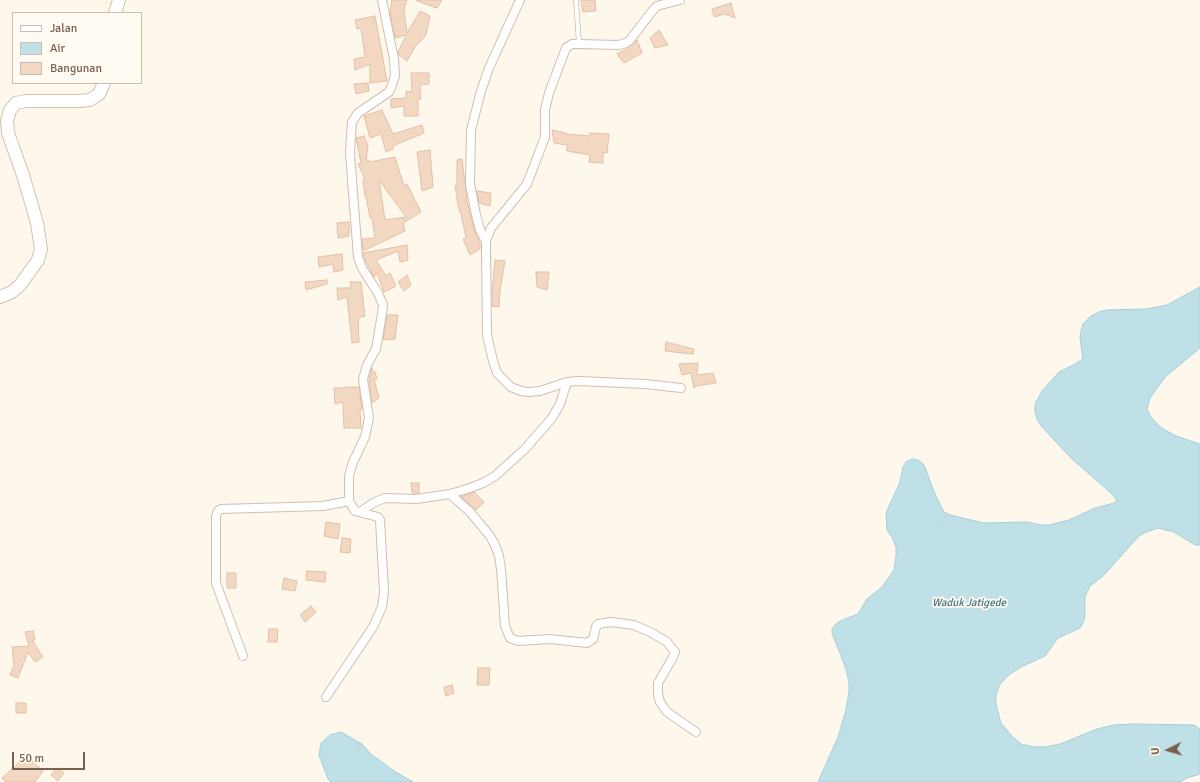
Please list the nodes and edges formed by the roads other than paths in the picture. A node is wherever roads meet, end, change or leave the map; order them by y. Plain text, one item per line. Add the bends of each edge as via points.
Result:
1 (119, 0) edge
2 (382, 0) edge
3 (520, 0) edge
4 (576, 0) edge
5 (680, 0) edge
6 (115, 12) edge
7 (579, 44) junction
8 (104, 84) edge
9 (486, 241) junction
10 (0, 298) edge
11 (567, 382) junction
12 (681, 388) dead end
13 (450, 494) junction
14 (349, 502) junction
15 (360, 512) junction
16 (243, 656) dead end
17 (326, 697) dead end
18 (696, 732) dead end

1 - 6 street
2 - 14 street via 395,76 388,92 358,113 351,129 350,154 358,257 383,305 376,349 363,379 369,418 365,437 349,476
3 - 9 street via 489,68 471,130 470,184 480,230
4 - 7 lane
5 - 7 street via 657,6 626,43
7 - 9 street via 572,44 566,48 549,92 545,137 527,184 491,228
8 - 10 street via 99,94 90,100 26,101 16,103 10,110 7,121 8,133 37,223 41,249 38,260 20,285
9 - 11 street via 487,335 498,373 512,387 521,391 540,391
11 - 12 street
11 - 13 street via 552,418 510,463 483,483
13 - 15 street via 416,499 385,498
13 - 18 street via 470,512 495,545 501,569 505,626 510,638 518,641 550,638 587,643 593,639 598,624 611,622 634,625 652,633 667,642 674,652 658,683 660,702 667,712
14 - 15 street via 355,511
14 - 16 street via 323,506 218,511 216,583
15 - 17 street via 378,517 380,520 384,599 374,627

